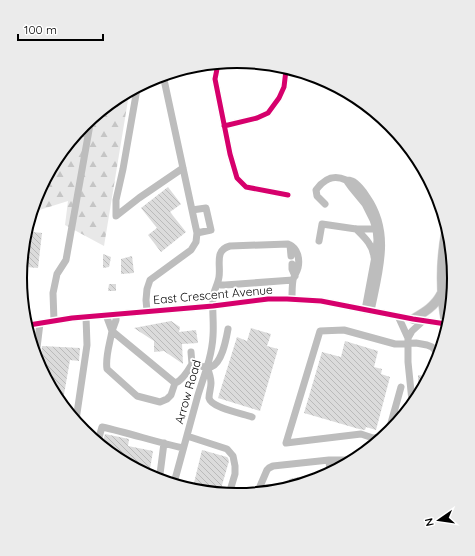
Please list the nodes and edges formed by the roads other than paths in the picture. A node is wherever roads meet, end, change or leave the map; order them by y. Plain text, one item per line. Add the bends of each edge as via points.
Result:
1 (217, 68) edge
2 (286, 74) edge
3 (164, 81) edge
4 (136, 94) edge
5 (224, 126) junction
6 (89, 129) edge
7 (183, 168) junction
8 (288, 195) dead end
9 (325, 204) dead end
10 (192, 210) junction
11 (356, 229) junction
12 (378, 229) junction
13 (197, 234) junction
14 (319, 241) dead end
15 (445, 242) edge
16 (290, 245) junction
17 (291, 256) dead end
18 (374, 259) junction
19 (292, 264) dead end
20 (294, 278) junction
21 (218, 284) junction
22 (441, 294) junction
23 (292, 299) junction
24 (213, 306) junction
25 (368, 310) junction
26 (147, 311) junction
27 (116, 314) junction
28 (106, 315) junction
29 (445, 315) edge
30 (398, 316) junction
31 (86, 317) junction
32 (414, 319) junction
33 (54, 321) junction
34 (424, 321) junction
35 (40, 323) junction
36 (32, 324) edge
37 (443, 324) edge
38 (228, 330) dead end
39 (112, 331) junction
40 (408, 340) junction
41 (37, 344) edge
42 (435, 351) edge
43 (190, 352) dead end
44 (192, 364) junction
45 (207, 367) junction
46 (175, 383) junction
47 (401, 387) dead end
48 (412, 397) edge
49 (77, 414) edge
50 (252, 417) dead end
51 (391, 422) edge
52 (99, 436) edge
53 (187, 436) junction
54 (374, 438) edge
55 (164, 444) junction
56 (184, 448) junction
57 (329, 460) junction
58 (343, 460) edge
59 (330, 468) edge
60 (160, 474) dead end
61 (265, 475) junction
62 (175, 479) edge
63 (260, 487) edge
64 (266, 487) edge
65 (231, 488) edge

1 - 5 street via 216,79
2 - 5 street via 284,87 268,113
3 - 7 street
4 - 7 street via 116,200 116,216
5 - 8 street via 237,178 246,187
6 - 33 street via 66,260 57,274 54,286
7 - 10 street
9 - 12 street via 317,196 316,190 321,182 332,177 352,180 376,212
10 - 13 street
10 - 13 street via 206,208 208,215 211,230
11 - 12 street
11 - 14 street via 322,224
11 - 18 street via 370,244
12 - 18 street
12 - 25 street via 382,242 381,257
13 - 26 street via 191,250 150,280 147,289
15 - 22 main road
16 - 17 street
16 - 20 street via 297,251 298,259 298,269
16 - 21 street, Arrow Road via 225,247 219,258
18 - 25 street
19 - 20 street
20 - 21 street
20 - 23 street
21 - 24 street, Arrow Road
22 - 29 main road
22 - 32 main road via 431,308
23 - 24 street, East Crescent Avenue via 268,299
23 - 25 street, East Crescent Avenue via 321,301
24 - 26 street, East Crescent Avenue
24 - 45 street, Arrow Road via 213,337
25 - 30 street, East Crescent Avenue
26 - 27 street, East Crescent Avenue
27 - 28 street, East Crescent Avenue
27 - 39 street
28 - 31 street, East Crescent Avenue
28 - 39 street
30 - 32 street, East Crescent Avenue
30 - 40 street
31 - 33 street, East Crescent Avenue
31 - 49 street via 87,345
32 - 34 street, East Crescent Avenue
33 - 35 street, East Crescent Avenue
34 - 37 street, East Crescent Avenue
34 - 40 street via 412,331
35 - 36 street, East Crescent Avenue
35 - 41 street
38 - 45 street via 220,359 216,364
39 - 46 street
39 - 46 street via 107,369 137,396 160,402 171,395
40 - 42 street via 432,347
40 - 48 street
40 - 54 street via 395,344 344,330 320,331 286,443 361,434
43 - 44 street
44 - 45 street
44 - 46 street
45 - 50 street via 211,383 210,401 214,405
45 - 53 street, Arrow Road
47 - 51 street
52 - 55 street via 102,427
53 - 56 street, Arrow Road
53 - 65 street via 227,449 233,456 235,474
55 - 56 street
55 - 60 street
56 - 62 street, Arrow Road
57 - 58 street
57 - 59 street
57 - 61 street via 273,466
61 - 63 street
61 - 64 street

